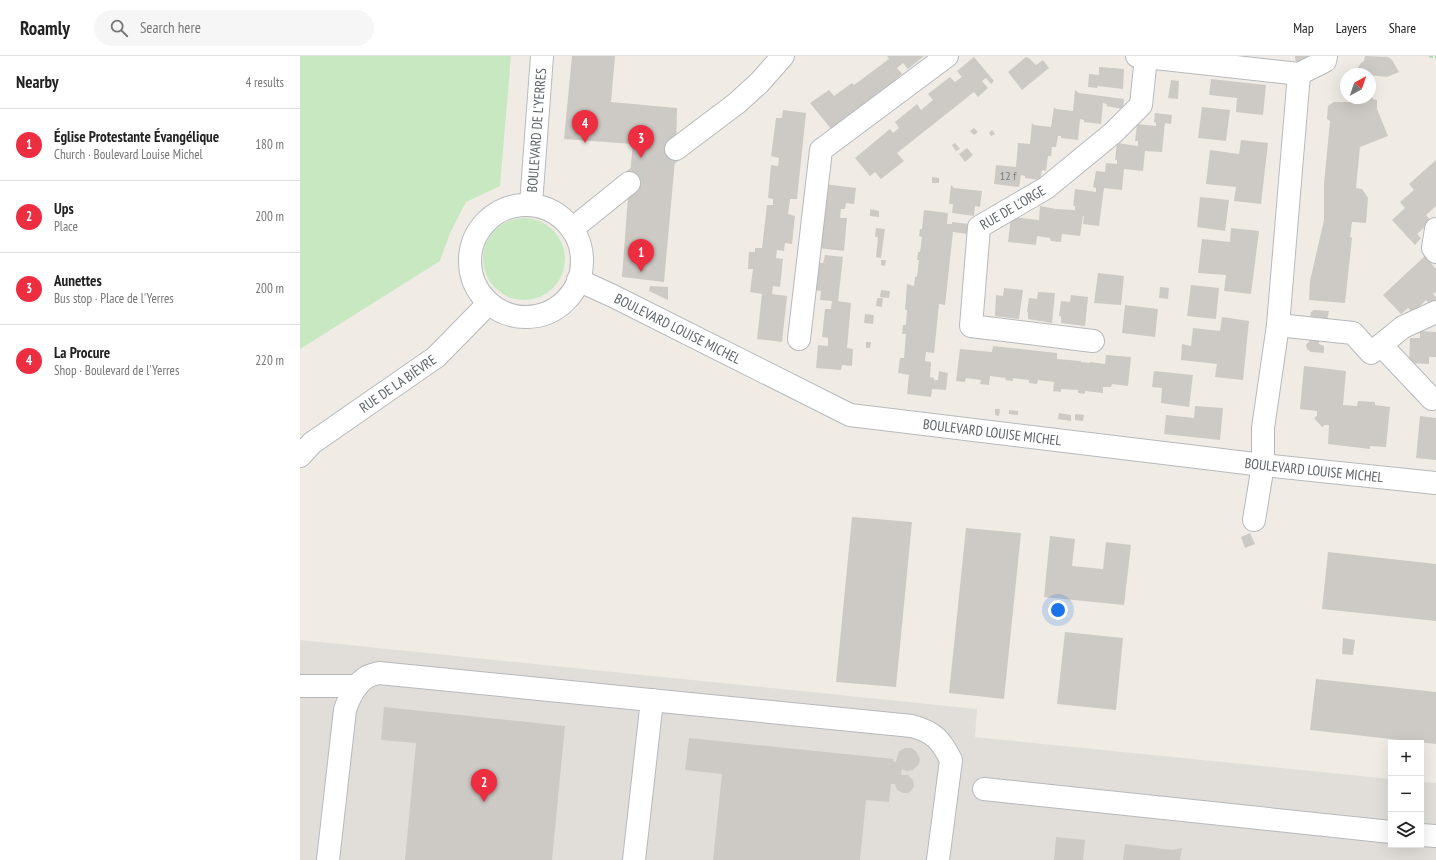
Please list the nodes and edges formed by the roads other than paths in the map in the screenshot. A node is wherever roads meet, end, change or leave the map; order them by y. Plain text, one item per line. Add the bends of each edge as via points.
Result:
1 (542, 56) edge
2 (783, 56) edge
3 (947, 56) edge
4 (1276, 56) edge
5 (1326, 56) edge
6 (1141, 57) edge
7 (1299, 74) junction
8 (676, 149) tunnel mouth
9 (629, 183) tunnel mouth
10 (531, 204) junction
11 (572, 229) junction
12 (1436, 229) edge
13 (1436, 252) edge
14 (578, 280) junction
15 (489, 302) junction
16 (1436, 312) edge
17 (1278, 326) junction
18 (799, 339) dead end
19 (1093, 341) dead end
20 (1382, 345) junction
21 (1432, 399) dead end
22 (300, 456) edge
23 (1263, 465) junction
24 (1436, 483) edge
25 (1254, 520) dead end
26 (300, 686) edge
27 (357, 686) junction
28 (652, 700) junction
29 (984, 789) dead end
30 (1388, 832) edge
31 (1424, 835) edge
32 (1436, 836) edge
33 (328, 860) edge
34 (634, 860) edge
35 (938, 860) edge

1 - 10 street, BOULEVARD DE L'YERRES
2 - 8 street via 737,103
3 - 18 street via 821,150
4 - 7 street
5 - 7 street via 1325,61
6 - 7 street, RUE DE L'ORGE
6 - 19 street, RUE DE L'ORGE via 1142,105 1046,188 979,227 970,326
7 - 17 street
9 - 11 street
10 - 11 street via 552,211
10 - 15 street via 512,206 495,213 481,226 472,242 469,261 472,279 482,296
11 - 14 street via 580,245 582,263
12 - 13 street
14 - 15 street via 567,299 544,314 528,317 511,315
14 - 23 street, BOULEVARD LOUISE MICHEL via 850,415
15 - 22 street, RUE DE LA BIÈVRE via 436,357 312,443
16 - 20 street via 1403,327
17 - 20 street via 1353,333 1371,353
17 - 23 street via 1263,428
20 - 21 street
23 - 24 street, BOULEVARD LOUISE MICHEL
23 - 25 street
26 - 27 street
27 - 28 street via 367,676 379,673
27 - 33 street via 345,710
28 - 34 street
28 - 35 street via 912,726 936,736 951,760
29 - 30 street
31 - 32 street

